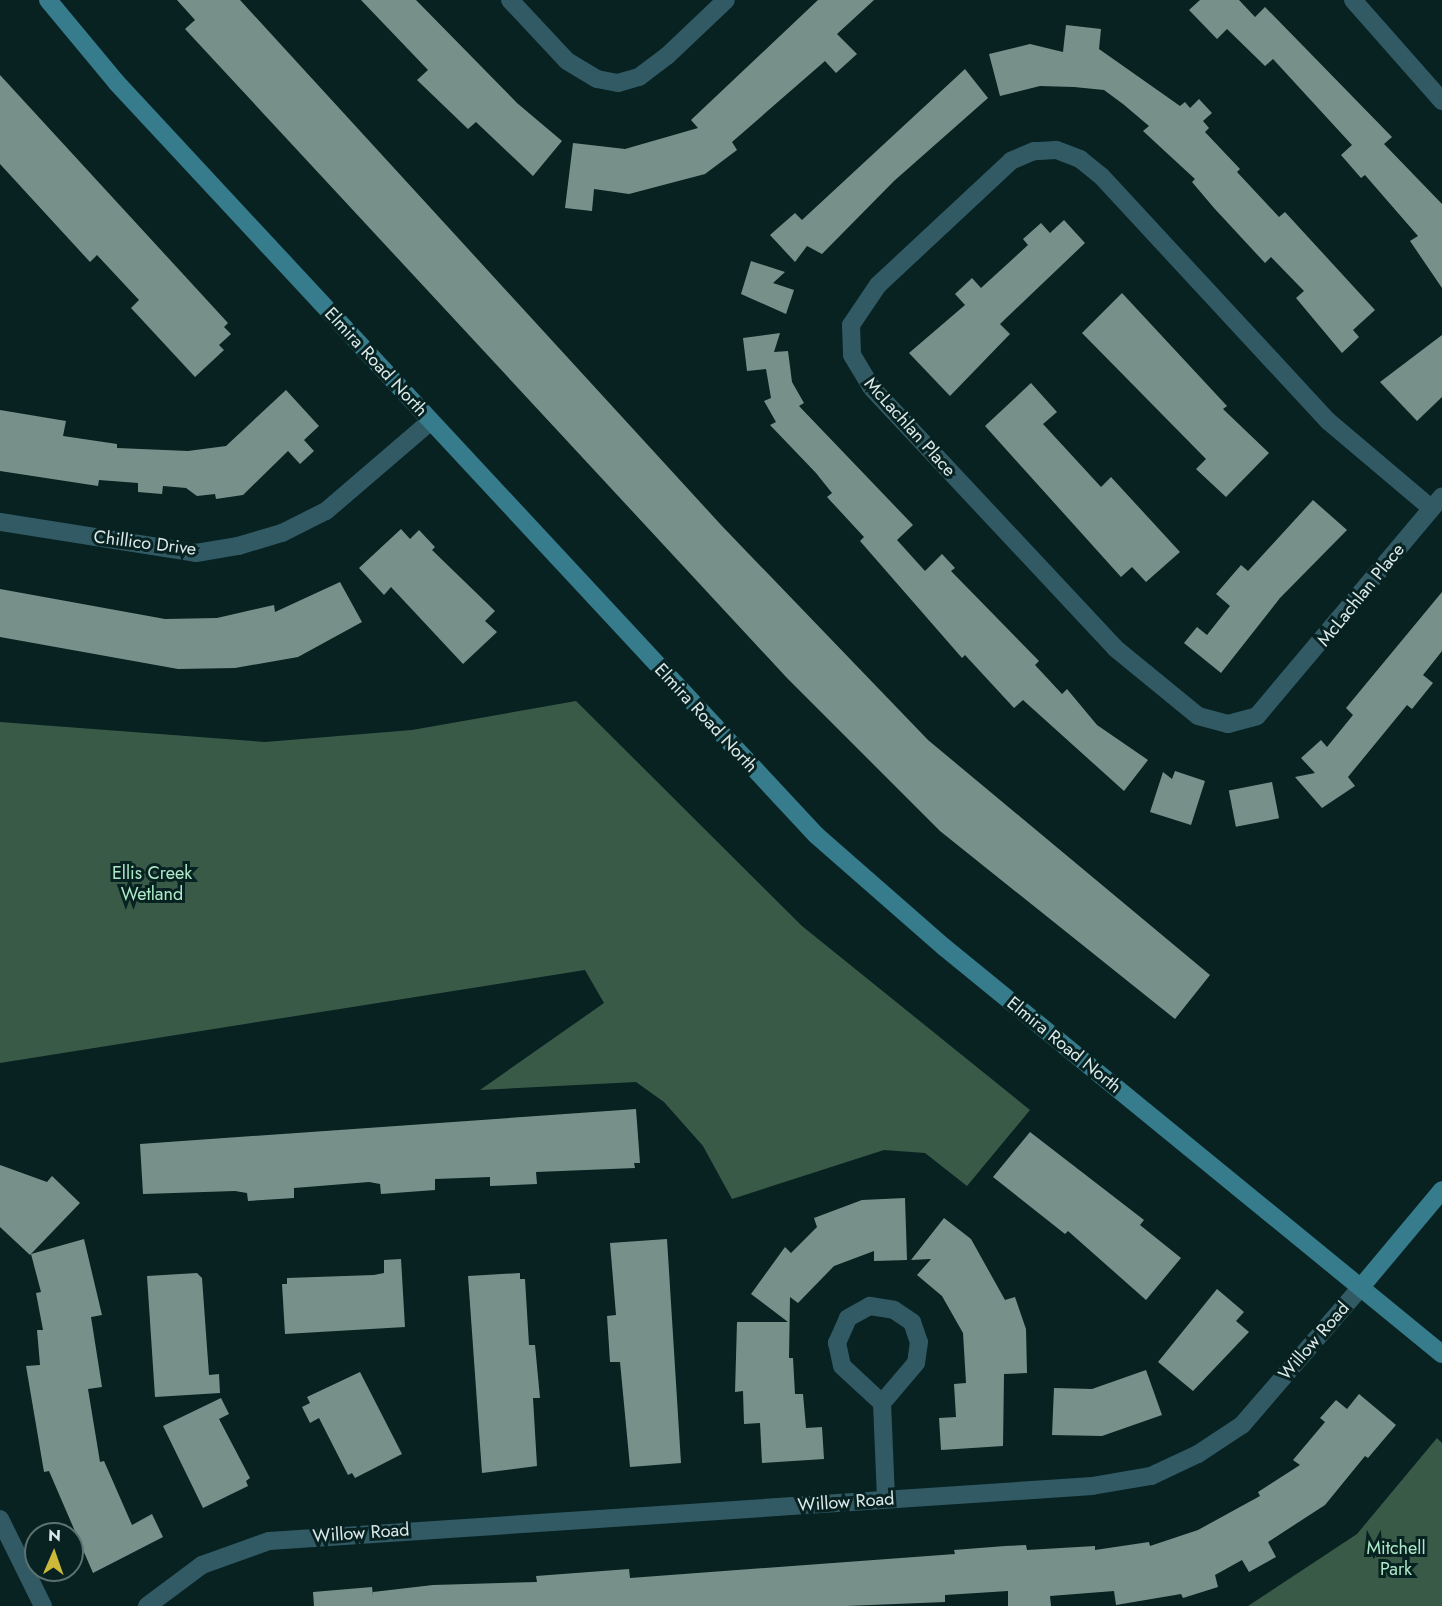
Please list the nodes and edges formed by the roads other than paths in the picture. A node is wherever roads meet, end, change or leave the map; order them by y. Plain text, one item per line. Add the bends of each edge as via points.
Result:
1 (48, 0) edge
2 (510, 0) edge
3 (726, 0) edge
4 (1353, 0) edge
5 (1442, 101) edge
6 (430, 421) junction
7 (1436, 502) edge
8 (0, 522) edge
9 (1442, 1190) edge
10 (1361, 1287) junction
11 (1442, 1354) edge
12 (882, 1403) junction
13 (886, 1499) junction
14 (0, 1519) edge
15 (43, 1606) edge
16 (147, 1606) edge

1 - 6 main road, Elmira Road North via 116,82
2 - 3 street via 567,61 597,79 618,83 639,77 667,56
4 - 5 street
6 - 8 street, Chillico Drive via 326,511 282,533 238,546 195,553
6 - 10 main road, Elmira Road North via 816,835 944,947
7 - 7 street, McLachlan Place via 1257,716 1228,724 1198,716 1115,648 871,387 852,355 851,325 878,285 1011,161 1034,151 1056,150 1080,159 1101,176 1321,414
9 - 10 main road, Willow Road
10 - 11 main road, Elmira Road North
10 - 13 street, Willow Road via 1242,1425 1197,1454 1151,1476 1092,1486
12 - 12 street via 916,1363 919,1342 912,1322 894,1310 870,1306 848,1318 837,1343 842,1366
12 - 13 street
13 - 16 street, Willow Road via 269,1541 202,1564
14 - 15 street

